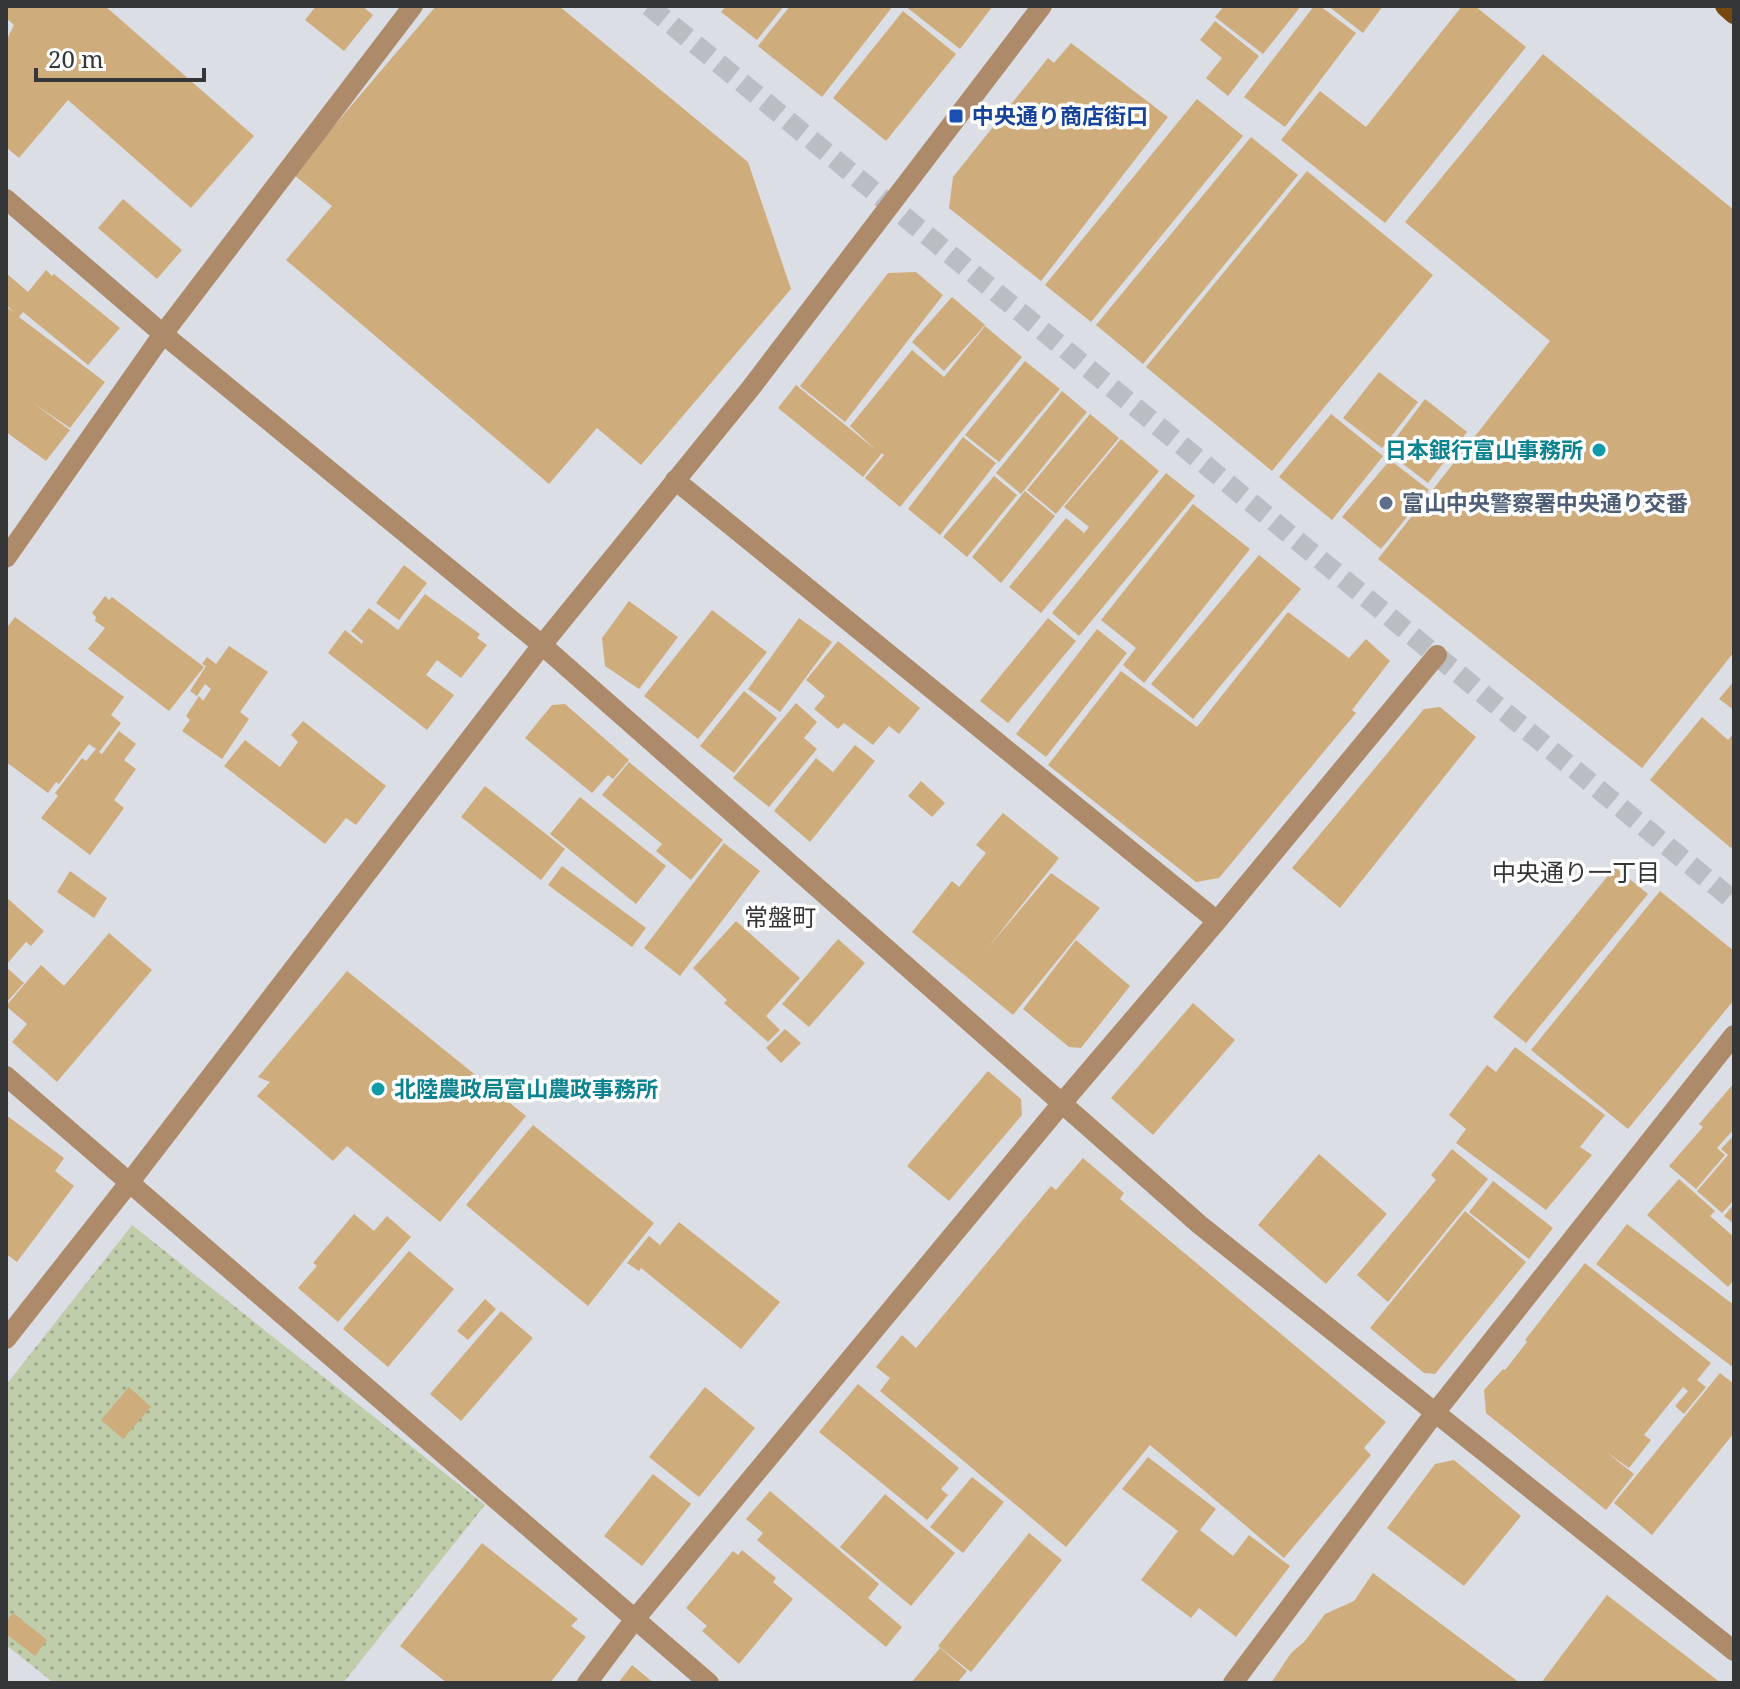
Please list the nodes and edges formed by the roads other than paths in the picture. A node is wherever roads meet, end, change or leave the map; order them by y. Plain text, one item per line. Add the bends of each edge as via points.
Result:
1 (413, 6) edge
2 (1042, 6) edge
3 (1725, 6) edge
4 (1734, 14) edge
5 (6, 199) edge
6 (163, 334) junction
7 (675, 480) junction
8 (6, 558) edge
9 (542, 645) junction
10 (1437, 655) dead end
11 (1217, 921) junction
12 (1734, 1035) edge
13 (6, 1076) edge
14 (1063, 1102) junction
15 (129, 1183) junction
16 (6, 1339) edge
17 (1434, 1414) junction
18 (635, 1619) junction
19 (1734, 1651) edge
20 (587, 1683) edge
21 (709, 1683) edge
22 (1233, 1683) edge

1 - 6 street
2 - 7 street
3 - 4 main road
5 - 6 street
6 - 8 street
6 - 9 street
7 - 9 street
7 - 11 street
9 - 14 street
9 - 15 street
10 - 11 street
11 - 14 street
12 - 17 street
13 - 15 street
14 - 17 street via 1200,1225
14 - 18 street
15 - 16 street
15 - 18 street
17 - 19 street
17 - 22 street
18 - 20 street
18 - 21 street

